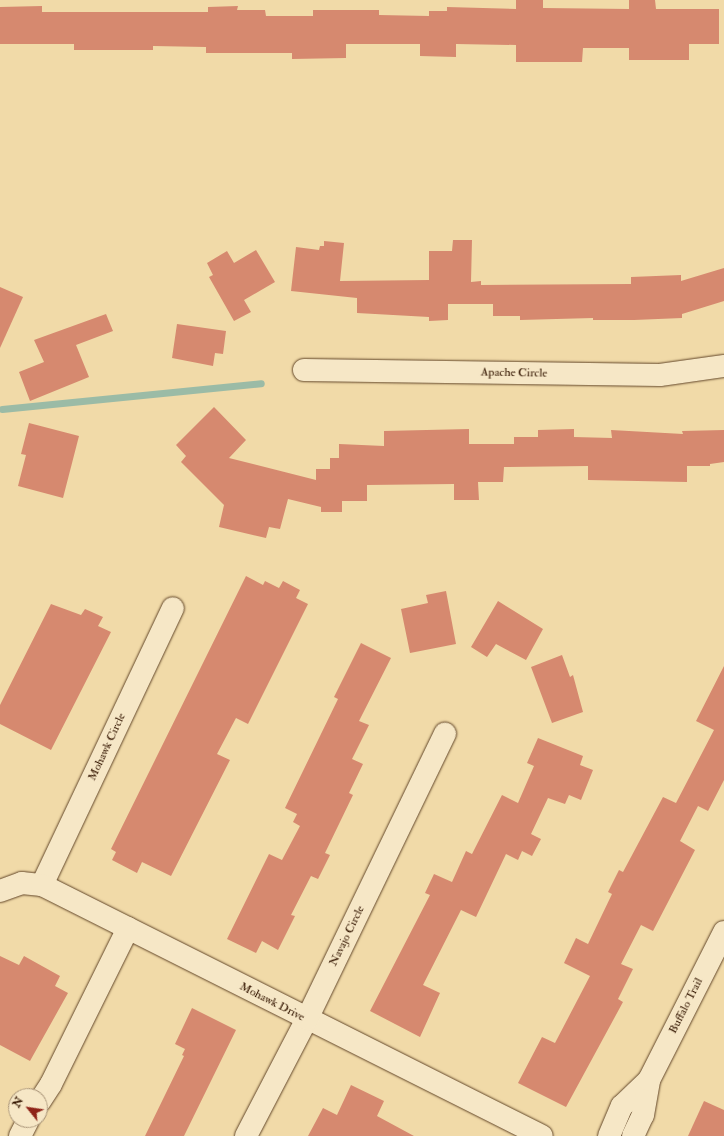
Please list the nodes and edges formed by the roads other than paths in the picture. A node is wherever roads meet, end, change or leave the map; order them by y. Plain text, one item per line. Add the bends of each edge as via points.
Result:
1 (724, 366) edge
2 (304, 370) dead end
3 (173, 608) dead end
4 (445, 734) dead end
5 (42, 885) junction
6 (0, 890) edge
7 (128, 928) junction
8 (724, 932) edge
9 (306, 1019) junction
10 (649, 1080) junction
11 (48, 1089) edge
12 (246, 1136) edge
13 (542, 1136) edge
14 (609, 1136) edge
15 (633, 1136) edge

1 - 2 street, Apache Circle via 660,375
3 - 5 street, Mohawk Circle
4 - 9 street, Navajo Circle
5 - 6 street, Mohawk Drive via 22,883
5 - 7 street, Mohawk Drive
7 - 9 street, Mohawk Drive
7 - 11 street
8 - 10 street, Buffalo Trail
9 - 12 street, Navajo Circle
9 - 13 street, Mohawk Drive
10 - 14 street, Buffalo Trail via 622,1106
10 - 15 street, Buffalo Trail via 643,1115

